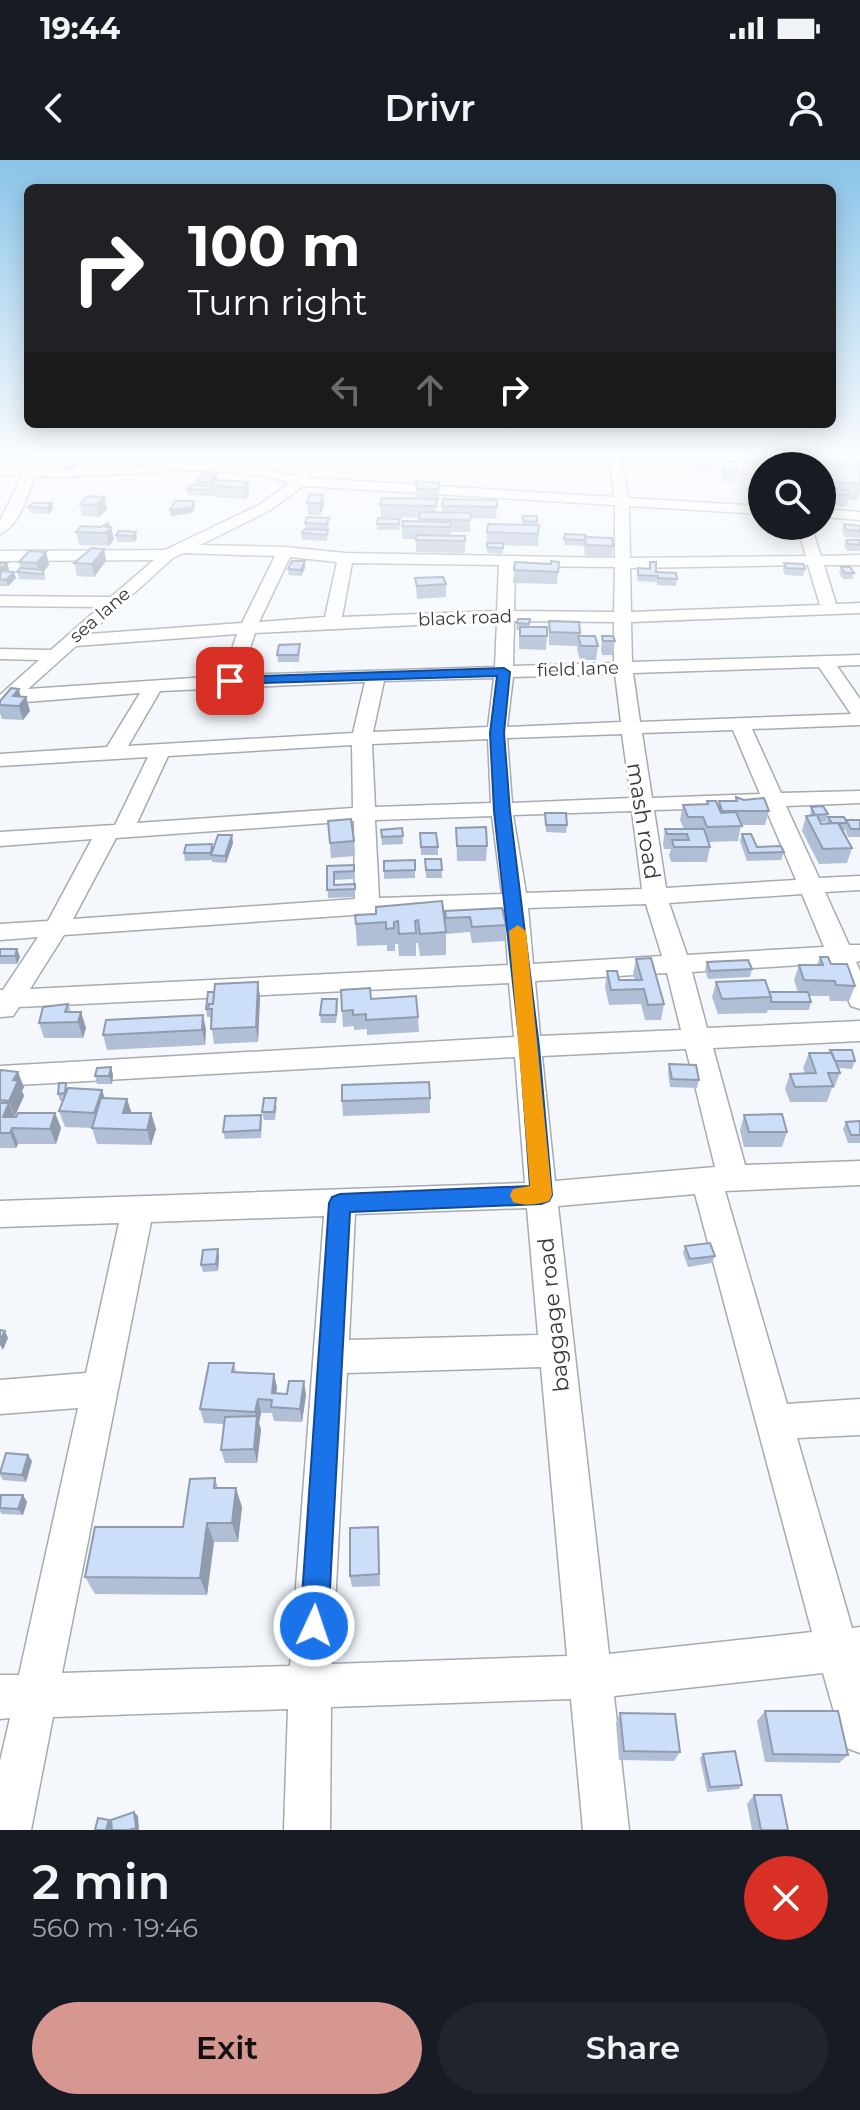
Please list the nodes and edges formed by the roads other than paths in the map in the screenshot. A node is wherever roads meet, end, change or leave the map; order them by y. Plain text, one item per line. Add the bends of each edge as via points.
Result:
1 (215, 532) edge
2 (622, 532) edge
3 (808, 540) edge
4 (174, 552) junction
5 (285, 552) junction
6 (0, 556) edge
7 (345, 558) junction
8 (507, 560) junction
9 (860, 560) edge
10 (814, 561) junction
11 (623, 563) junction
12 (0, 601) edge
13 (115, 602) junction
14 (860, 608) edge
15 (830, 610) junction
16 (506, 616) junction
17 (623, 617) junction
18 (333, 622) junction
19 (247, 630) junction
20 (70, 641) junction
21 (0, 654) edge
22 (55, 655) junction
23 (860, 660) edge
24 (824, 661) junction
25 (623, 668) junction
26 (504, 672) junction
27 (376, 676) junction
28 (230, 681) junction
29 (153, 687) junction
30 (4, 700) edge
31 (860, 712) edge
32 (860, 719) edge
33 (740, 724) junction
34 (629, 728) junction
35 (497, 733) junction
36 (362, 738) junction
37 (162, 748) junction
38 (115, 751) junction
39 (0, 760) edge
40 (860, 797) edge
41 (773, 800) junction
42 (642, 806) junction
43 (502, 811) junction
44 (365, 814) junction
45 (116, 830) junction
46 (0, 839) edge
47 (860, 883) edge
48 (811, 886) junction
49 (655, 896) junction
50 (515, 900) junction
51 (367, 906) junction
52 (57, 927) junction
53 (0, 932) edge
54 (851, 953) edge
55 (677, 964) junction
56 (522, 973) junction
57 (860, 1000) edge
58 (3, 1004) edge
59 (860, 1031) edge
60 (697, 1041) junction
61 (530, 1047) junction
62 (0, 1076) edge
63 (860, 1173) edge
64 (720, 1180) junction
65 (541, 1195) junction
66 (340, 1203) junction
67 (138, 1208) junction
68 (0, 1214) edge
69 (557, 1350) junction
70 (331, 1357) junction
71 (100, 1389) junction
72 (0, 1397) edge
73 (860, 1417) edge
74 (774, 1422) junction
75 (849, 1649) edge
76 (590, 1677) junction
77 (310, 1686) junction
78 (18, 1696) edge
79 (860, 1731) edge
80 (8, 1830) edge
81 (307, 1830) edge
82 (606, 1830) edge

1 - 4 street, sea lane
2 - 11 street, mash road
3 - 10 street
4 - 5 street
4 - 6 street
4 - 13 street, sea lane
5 - 7 street
5 - 19 street
7 - 8 street
7 - 18 street
8 - 11 street
8 - 16 street, baggage road
9 - 10 street
10 - 11 street
10 - 15 street
11 - 17 street, mash road
12 - 13 street
13 - 20 street, sea lane
14 - 15 street, black road
15 - 17 street, black road
16 - 17 street, black road
16 - 18 street, black road
16 - 26 street, baggage road
17 - 25 street, mash road
18 - 19 street, black road
19 - 20 street, black road
19 - 28 street
20 - 22 street, sea lane
21 - 22 street
22 - 30 street, sea lane
23 - 24 street, field lane
24 - 25 street, field lane
24 - 31 street
25 - 26 street, field lane
25 - 34 street, mash road
26 - 27 street, field lane
26 - 35 street, baggage road
27 - 28 street, field lane
27 - 36 street
28 - 29 street, field lane
29 - 30 street, field lane
29 - 38 street
32 - 33 street
33 - 34 street
33 - 41 street
34 - 35 street
34 - 42 street, mash road
35 - 36 street
35 - 43 street, baggage road
36 - 37 street
36 - 44 street
37 - 38 street
37 - 45 street
38 - 39 street
40 - 41 street
41 - 42 street
41 - 48 street
42 - 43 street
42 - 49 street, mash road
43 - 44 street
43 - 50 street, baggage road
44 - 45 street
44 - 51 street
45 - 46 street
45 - 52 street
47 - 48 street
48 - 49 street
48 - 54 street
49 - 50 street
49 - 55 street, mash road
50 - 51 street
50 - 56 street, baggage road
51 - 52 street
52 - 53 street
52 - 58 street
54 - 55 street
54 - 57 street
55 - 56 street
55 - 60 street, mash road
56 - 58 street
56 - 61 street, baggage road
59 - 60 street
60 - 61 street
60 - 64 street, mash road
61 - 62 street
61 - 65 street, baggage road
63 - 64 street
64 - 65 street
64 - 74 street, mash road
65 - 66 street
65 - 69 street, baggage road
66 - 67 street
66 - 70 street
67 - 68 street
67 - 71 street
69 - 70 street
69 - 76 street, baggage road
70 - 77 street
71 - 72 street
71 - 78 street
73 - 74 street
74 - 75 street, mash road
75 - 76 street
75 - 79 street, mash road
76 - 77 street
76 - 82 street, baggage road
77 - 78 street
77 - 81 street
78 - 80 street

